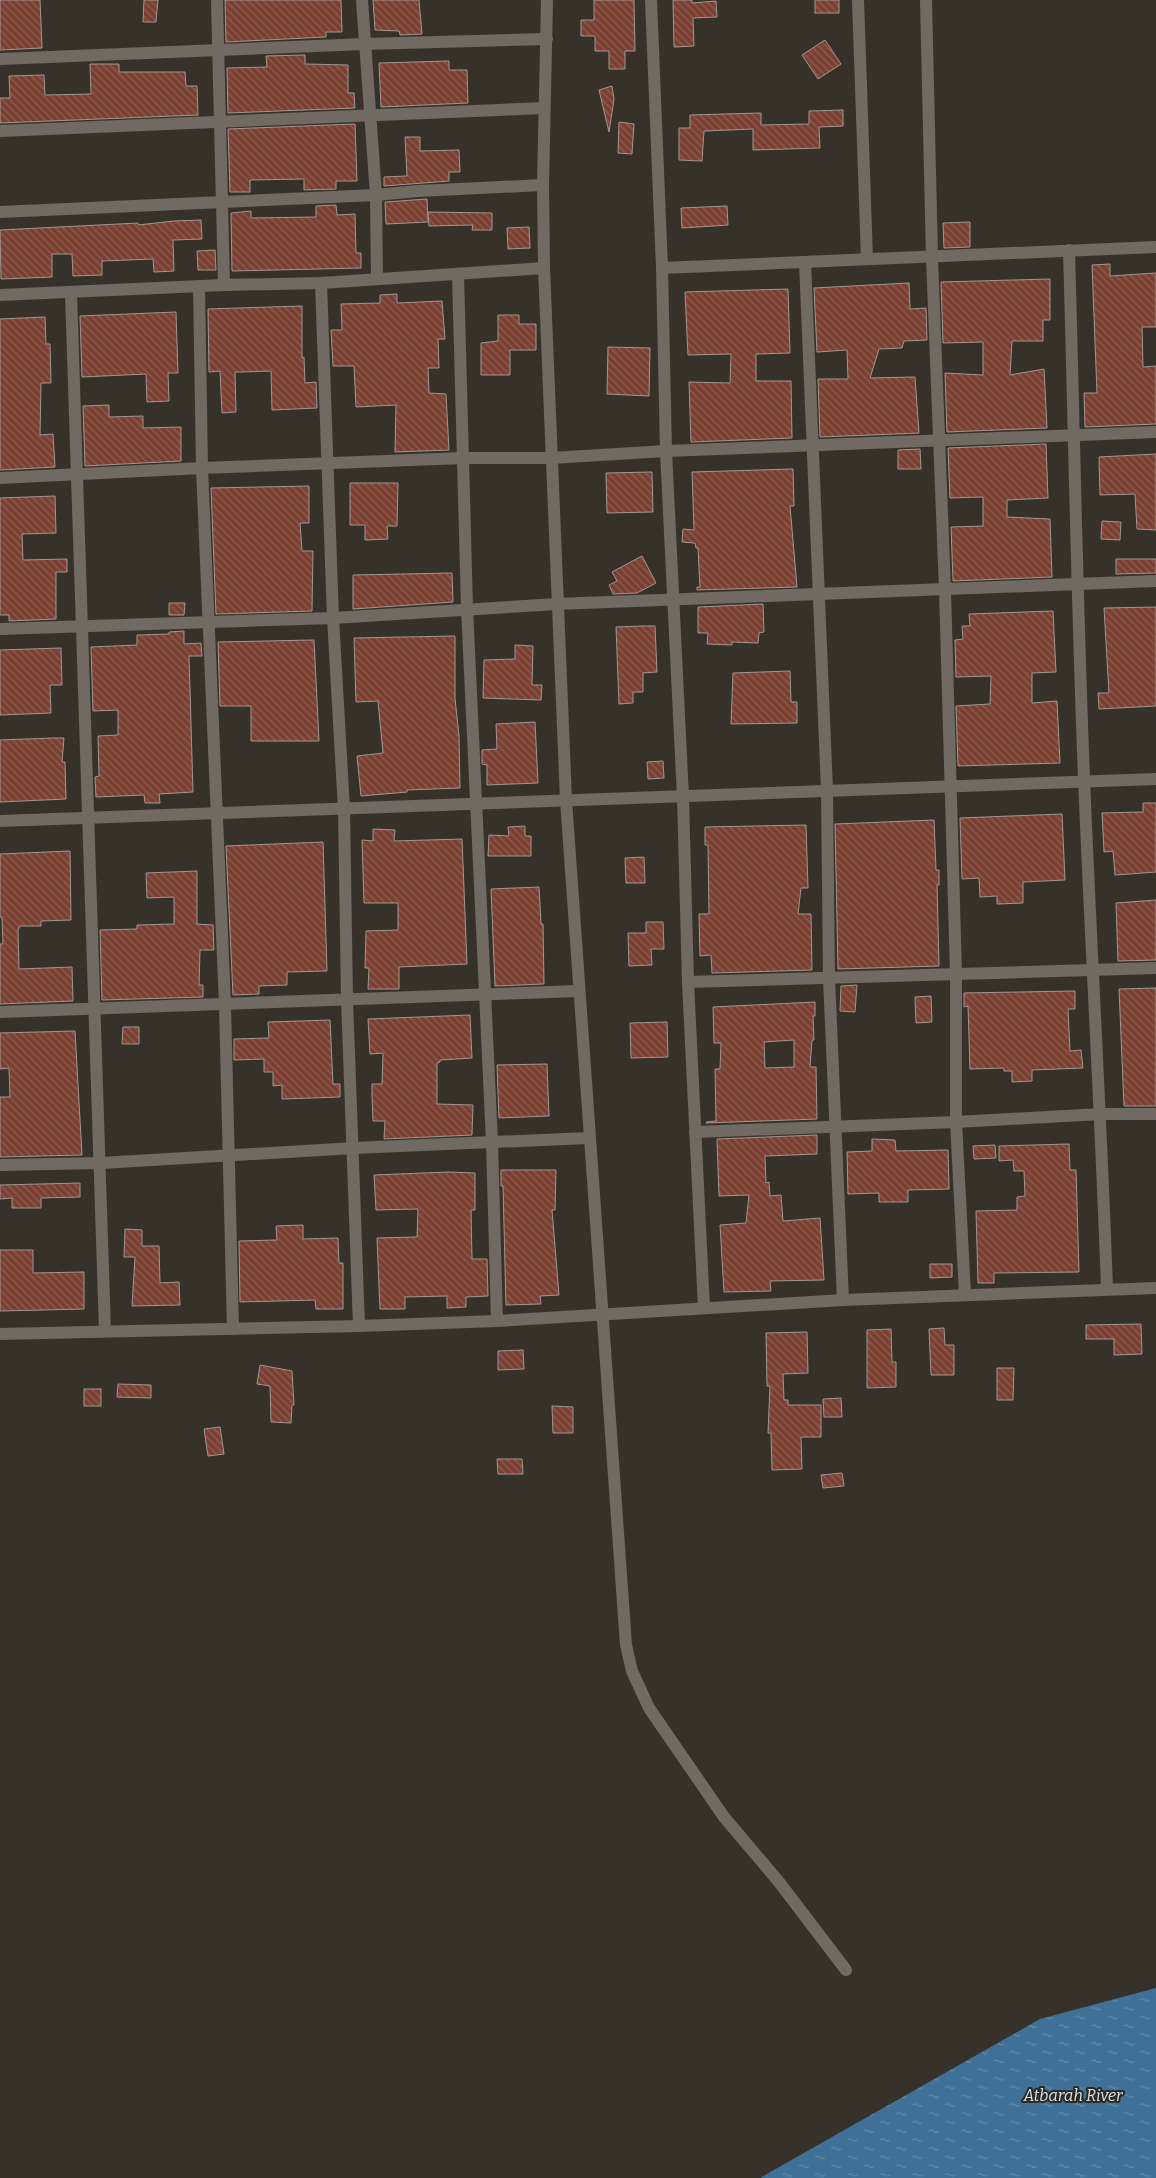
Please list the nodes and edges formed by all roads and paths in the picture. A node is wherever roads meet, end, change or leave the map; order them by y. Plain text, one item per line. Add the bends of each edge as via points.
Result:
1 (217, 0) edge
2 (362, 0) edge
3 (547, 0) edge
4 (651, 0) edge
5 (858, 0) edge
6 (926, 0) edge
7 (547, 38) junction
8 (365, 44) junction
9 (218, 50) junction
10 (0, 59) edge
11 (544, 108) junction
12 (370, 116) junction
13 (220, 123) junction
14 (0, 131) edge
15 (543, 185) junction
16 (376, 195) junction
17 (223, 202) junction
18 (0, 212) edge
19 (1156, 247) edge
20 (1069, 250) junction
21 (932, 258) junction
22 (867, 259) junction
23 (805, 262) junction
24 (544, 268) junction
25 (662, 268) junction
26 (458, 275) junction
27 (377, 279) junction
28 (321, 283) junction
29 (224, 285) junction
30 (199, 286) junction
31 (71, 293) junction
32 (0, 295) edge
33 (1156, 432) edge
34 (1074, 435) junction
35 (939, 440) junction
36 (812, 446) junction
37 (666, 451) junction
38 (464, 458) junction
39 (551, 458) junction
40 (328, 464) junction
41 (202, 468) junction
42 (76, 475) junction
43 (0, 478) edge
44 (1156, 581) edge
45 (1076, 585) junction
46 (945, 590) junction
47 (818, 594) junction
48 (673, 599) junction
49 (557, 604) junction
50 (467, 608) junction
51 (333, 618) junction
52 (209, 622) junction
53 (82, 625) junction
54 (0, 629) edge
55 (1156, 779) edge
56 (1084, 782) junction
57 (950, 786) junction
58 (826, 791) junction
59 (683, 797) junction
60 (566, 800) junction
61 (478, 805) junction
62 (344, 809) junction
63 (218, 814) junction
64 (89, 818) junction
65 (0, 821) edge
66 (1156, 968) edge
67 (1093, 970) junction
68 (956, 972) junction
69 (829, 978) junction
70 (688, 982) junction
71 (579, 991) junction
72 (485, 994) junction
73 (347, 999) junction
74 (225, 1005) junction
75 (96, 1009) junction
76 (0, 1012) edge
77 (1101, 1114) junction
78 (1156, 1114) edge
79 (956, 1122) junction
80 (836, 1125) junction
81 (695, 1132) junction
82 (588, 1138) junction
83 (492, 1142) junction
84 (354, 1148) junction
85 (228, 1156) junction
86 (101, 1163) junction
87 (0, 1165) edge
88 (1156, 1288) edge
89 (1107, 1290) junction
90 (965, 1294) junction
91 (843, 1300) junction
92 (704, 1308) junction
93 (604, 1315) junction
94 (497, 1321) junction
95 (359, 1326) junction
96 (233, 1329) junction
97 (105, 1332) junction
98 (0, 1334) edge
99 (846, 1970) dead end

1 - 9 street
2 - 8 street
3 - 7 street
4 - 25 street
5 - 22 street
6 - 21 street
7 - 8 street
7 - 11 street
8 - 9 street
8 - 12 street
9 - 10 street
9 - 13 street
11 - 12 street
11 - 15 street
12 - 13 street
12 - 16 street
13 - 14 street
13 - 17 street
15 - 16 street
15 - 24 street
16 - 17 street
16 - 27 street
17 - 18 street
17 - 29 street
19 - 20 street
20 - 21 street
20 - 34 street
21 - 22 street
21 - 35 street
22 - 23 street
23 - 25 street
23 - 36 street
24 - 26 street
24 - 39 street
25 - 37 street
26 - 27 street
26 - 38 street
27 - 28 street
28 - 29 street
28 - 40 street
29 - 30 street
30 - 31 street
30 - 41 street
31 - 32 street
31 - 42 street
33 - 34 street
34 - 35 street
34 - 45 street
35 - 36 street
35 - 46 street
36 - 37 street
36 - 47 street
37 - 39 street
37 - 48 street
38 - 39 street
38 - 40 street
38 - 50 street
39 - 49 street
40 - 41 street
40 - 51 street
41 - 42 street
41 - 52 street
42 - 43 street
42 - 53 street
44 - 45 street
45 - 46 street
45 - 56 street
46 - 47 street
46 - 57 street
47 - 48 street
47 - 58 street
48 - 49 street
48 - 59 street
49 - 50 street
49 - 60 street
50 - 51 street
50 - 61 street
51 - 52 street
51 - 62 street
52 - 53 street
52 - 63 street
53 - 54 street
53 - 64 street
55 - 56 street
56 - 57 street
56 - 67 street
57 - 58 street
57 - 68 street
58 - 59 street
58 - 69 street
59 - 60 street
59 - 70 street
60 - 61 street
60 - 71 street
61 - 62 street
61 - 72 street
62 - 63 street
62 - 73 street
63 - 64 street
63 - 74 street
64 - 65 street
64 - 75 street
66 - 67 street
67 - 68 street
67 - 77 street
68 - 69 street
68 - 79 street
69 - 70 street
69 - 80 street
70 - 81 street
71 - 72 street
71 - 82 street
72 - 73 street
72 - 83 street
73 - 74 street
73 - 84 street
74 - 75 street
74 - 85 street
75 - 76 street
75 - 86 street
77 - 78 street
77 - 79 street
77 - 89 street
79 - 80 street
79 - 90 street
80 - 81 street
80 - 91 street
81 - 92 street
82 - 83 street
82 - 93 street
83 - 84 street
83 - 94 street
84 - 85 street
84 - 95 street
85 - 86 street
85 - 96 street
86 - 87 street
86 - 97 street
88 - 89 street
89 - 90 street
90 - 91 street
91 - 92 street
92 - 93 street
93 - 94 street
93 - 99 street via 626,1645 632,1671 649,1708 724,1817
94 - 95 street
95 - 96 street
96 - 97 street
97 - 98 street

